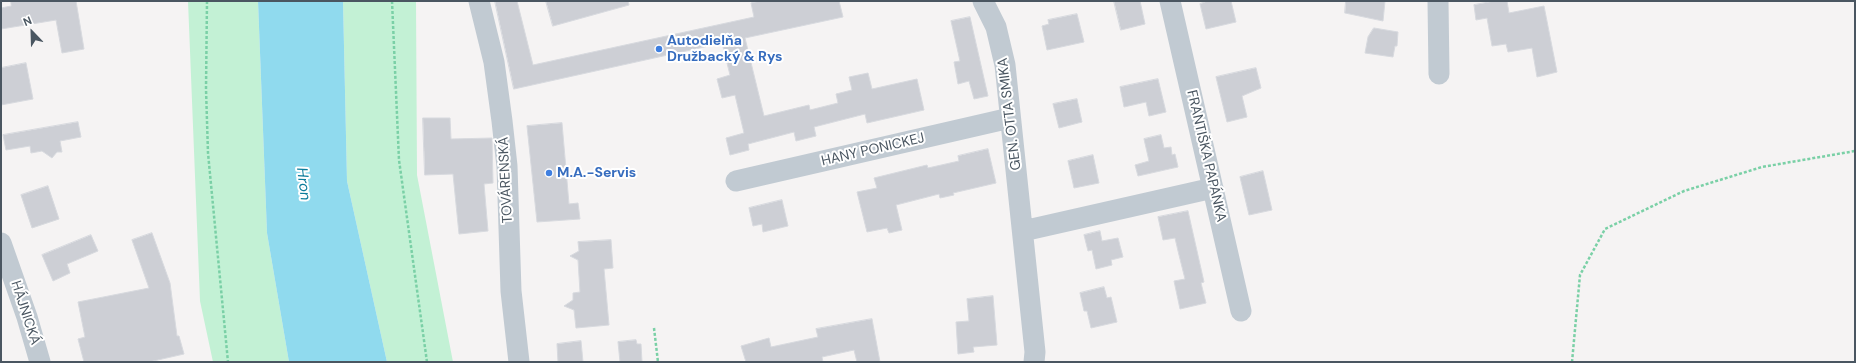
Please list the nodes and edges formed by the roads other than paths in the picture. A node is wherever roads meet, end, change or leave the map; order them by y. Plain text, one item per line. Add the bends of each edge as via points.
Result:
1 (479, 1) edge
2 (983, 1) edge
3 (1170, 1) edge
4 (1438, 1) edge
5 (1439, 74) dead end
6 (1010, 118) junction
7 (736, 181) dead end
8 (1213, 188) junction
9 (1023, 231) junction
10 (1, 242) edge
11 (1241, 310) dead end
12 (1031, 359) edge
13 (40, 362) edge
14 (518, 362) edge

1 - 14 street, TOVÁRENSKÁ via 494,62 507,166 511,292
2 - 6 street, GEN. OTTA SMIKA via 996,27 1001,45
3 - 8 street, FRANTIŠKA PAPÁNKA
4 - 5 street
6 - 7 street, HANY PONICKEJ
6 - 9 street, GEN. OTTA SMIKA
8 - 9 street
8 - 11 street, FRANTIŠKA PAPÁNKA
9 - 12 street, GEN. OTTA SMIKA
10 - 13 street, HÁJNICKÁ

